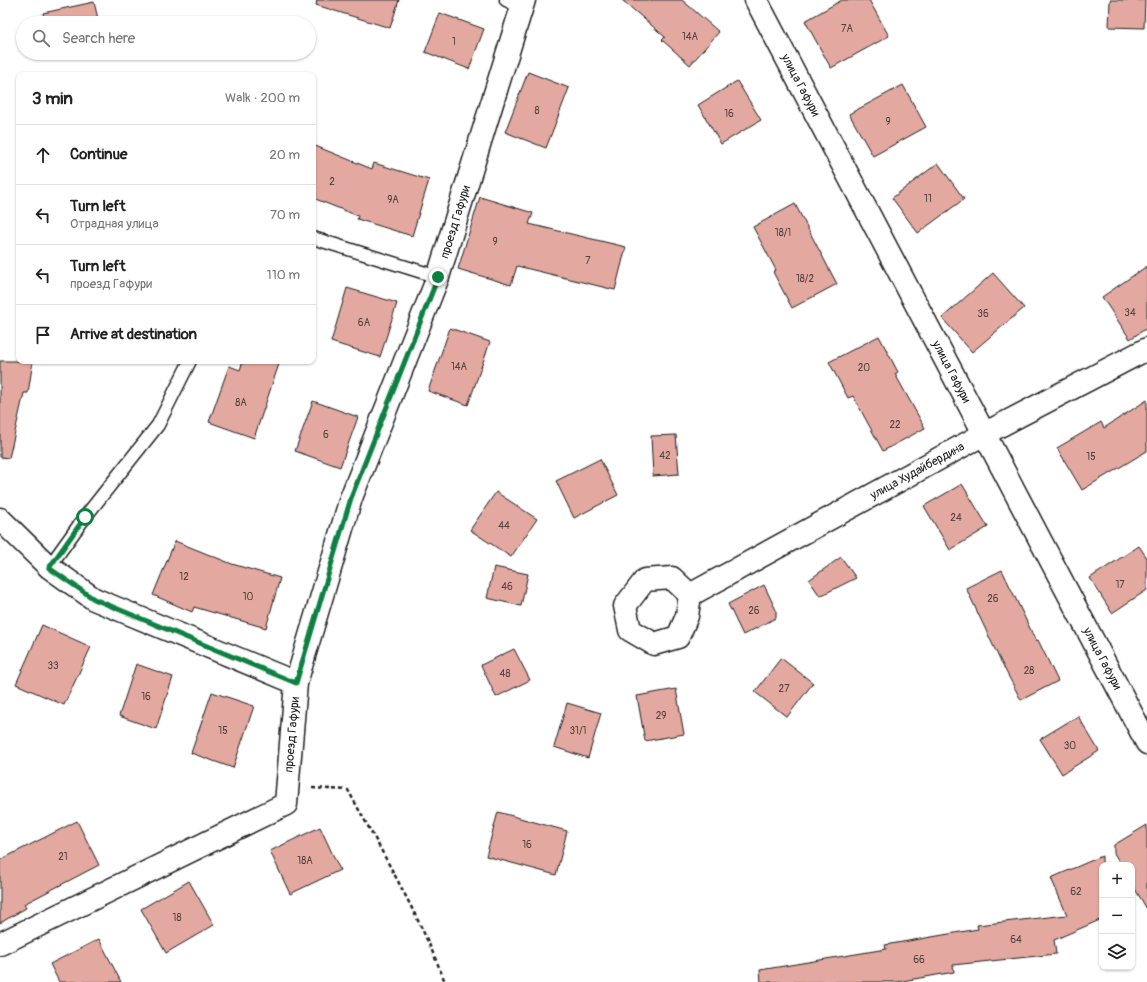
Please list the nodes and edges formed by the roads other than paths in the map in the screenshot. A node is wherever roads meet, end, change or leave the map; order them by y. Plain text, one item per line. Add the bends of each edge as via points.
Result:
1 (756, 0) edge
2 (517, 2) edge
3 (316, 239) edge
4 (438, 277) junction
5 (1147, 349) edge
6 (188, 364) edge
7 (984, 434) junction
8 (0, 519) edge
9 (49, 568) junction
10 (690, 595) dead end
11 (296, 683) junction
12 (1147, 743) edge
13 (0, 944) edge

1 - 7 street, улица Гафури
2 - 4 street, проезд Гафури
3 - 4 lane
4 - 11 street, проезд Гафури via 351,498
5 - 7 street, улица Худайбердина
6 - 9 lane via 158,425 85,517
7 - 10 street, улица Худайбердина
7 - 12 street, улица Гафури
8 - 9 street
9 - 11 street via 94,599
11 - 13 street, проезд Гафури via 286,804

